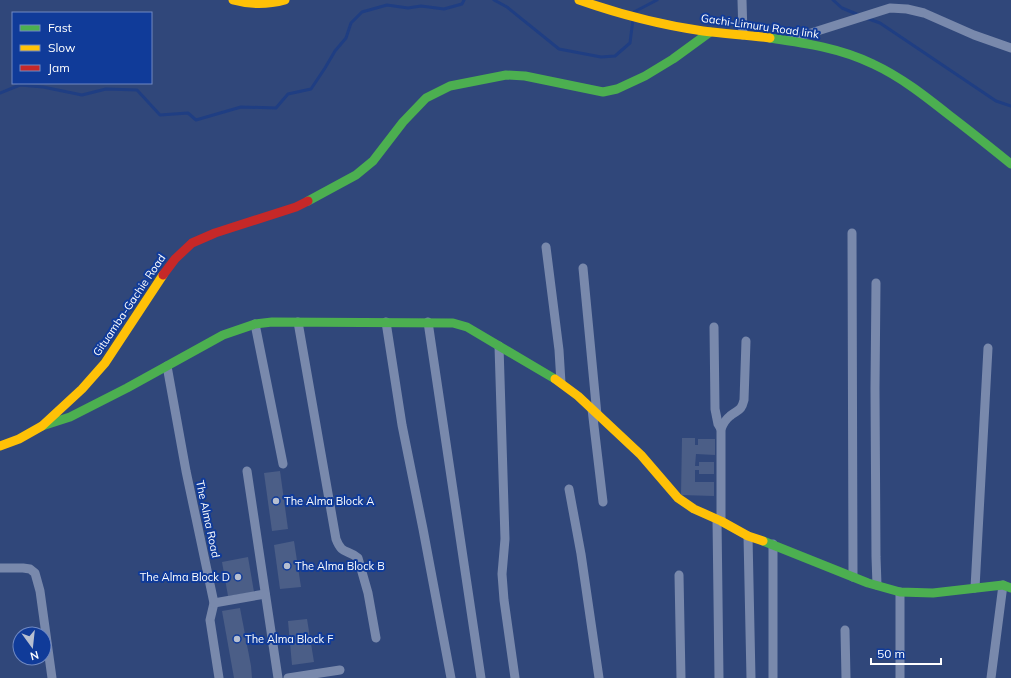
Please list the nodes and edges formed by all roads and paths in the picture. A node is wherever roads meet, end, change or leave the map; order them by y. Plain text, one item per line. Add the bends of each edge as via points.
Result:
1 (233, 0) edge
2 (285, 0) edge
3 (579, 0) edge
4 (742, 0) edge
5 (710, 32) junction
6 (743, 34) junction
7 (787, 40) junction
8 (1011, 48) edge
9 (1011, 164) edge
10 (852, 233) dead end
11 (546, 247) dead end
12 (583, 268) dead end
13 (876, 283) dead end
14 (298, 322) junction
15 (386, 322) junction
16 (428, 322) junction
17 (255, 324) junction
18 (714, 327) dead end
19 (746, 341) dead end
20 (499, 346) junction
21 (988, 348) dead end
22 (167, 366) junction
23 (561, 383) junction
24 (594, 412) junction
25 (42, 426) junction
26 (721, 429) junction
27 (0, 446) edge
28 (284, 464) dead end
29 (247, 471) dead end
30 (569, 489) dead end
31 (603, 502) dead end
32 (719, 520) junction
33 (748, 536) junction
34 (773, 544) junction
35 (0, 568) edge
36 (679, 575) dead end
37 (853, 577) junction
38 (877, 585) junction
39 (1007, 587) edge
40 (975, 588) junction
41 (900, 592) junction
42 (265, 594) junction
43 (214, 602) junction
44 (845, 630) dead end
45 (376, 638) dead end
46 (340, 670) dead end
47 (52, 678) edge
48 (219, 678) edge
49 (278, 678) edge
50 (288, 678) edge
51 (450, 678) edge
52 (481, 678) edge
53 (515, 678) edge
54 (599, 678) edge
55 (681, 678) edge
56 (719, 678) edge
57 (751, 678) edge
58 (773, 678) edge
59 (846, 678) edge
60 (900, 678) edge
61 (991, 678) edge

1 - 2 street via 244,4 272,4
3 - 5 street, Gachi-Limuru Road link via 627,16
4 - 6 street
5 - 6 street, Gachi-Limuru Road link
5 - 25 street, Gituamba-Gachie Road via 648,74 614,90 603,92 525,76 506,75 450,86 426,98 403,122 373,161 356,175 296,207 192,243 175,259 104,363 82,389
6 - 7 street, Gachi-Limuru Road link
7 - 8 street via 890,8 924,13 974,36
7 - 9 street, Gachi-Limuru Road link via 829,48 861,58 894,74
10 - 37 street
11 - 23 street
12 - 24 street
13 - 38 street
14 - 15 street
14 - 17 street
14 - 45 street via 336,539 342,550 358,558 368,593
15 - 16 street
15 - 51 street via 402,425
16 - 20 street via 453,323 467,327
16 - 52 street
17 - 22 street via 223,335
17 - 28 street
18 - 26 street via 715,408
19 - 26 street via 744,400 739,412 730,415
20 - 23 street
20 - 53 street via 505,539 502,574
21 - 40 street
22 - 25 street via 70,417
22 - 43 street, The Alma Road
23 - 24 street
24 - 31 street
24 - 32 street via 641,455 678,498 694,509
25 - 27 street, Gituamba-Gachie Road
26 - 32 street
29 - 42 street
30 - 54 street
32 - 33 street
32 - 56 street
33 - 34 street
33 - 57 street
34 - 37 street
34 - 58 street
35 - 47 street via 24,568 35,573 40,590
36 - 55 street
37 - 38 street
38 - 41 street
39 - 40 street
39 - 61 street
40 - 41 street via 933,593
41 - 60 street
42 - 43 street
42 - 49 street
43 - 48 street, The Alma Road via 210,620
44 - 59 street
46 - 50 street

